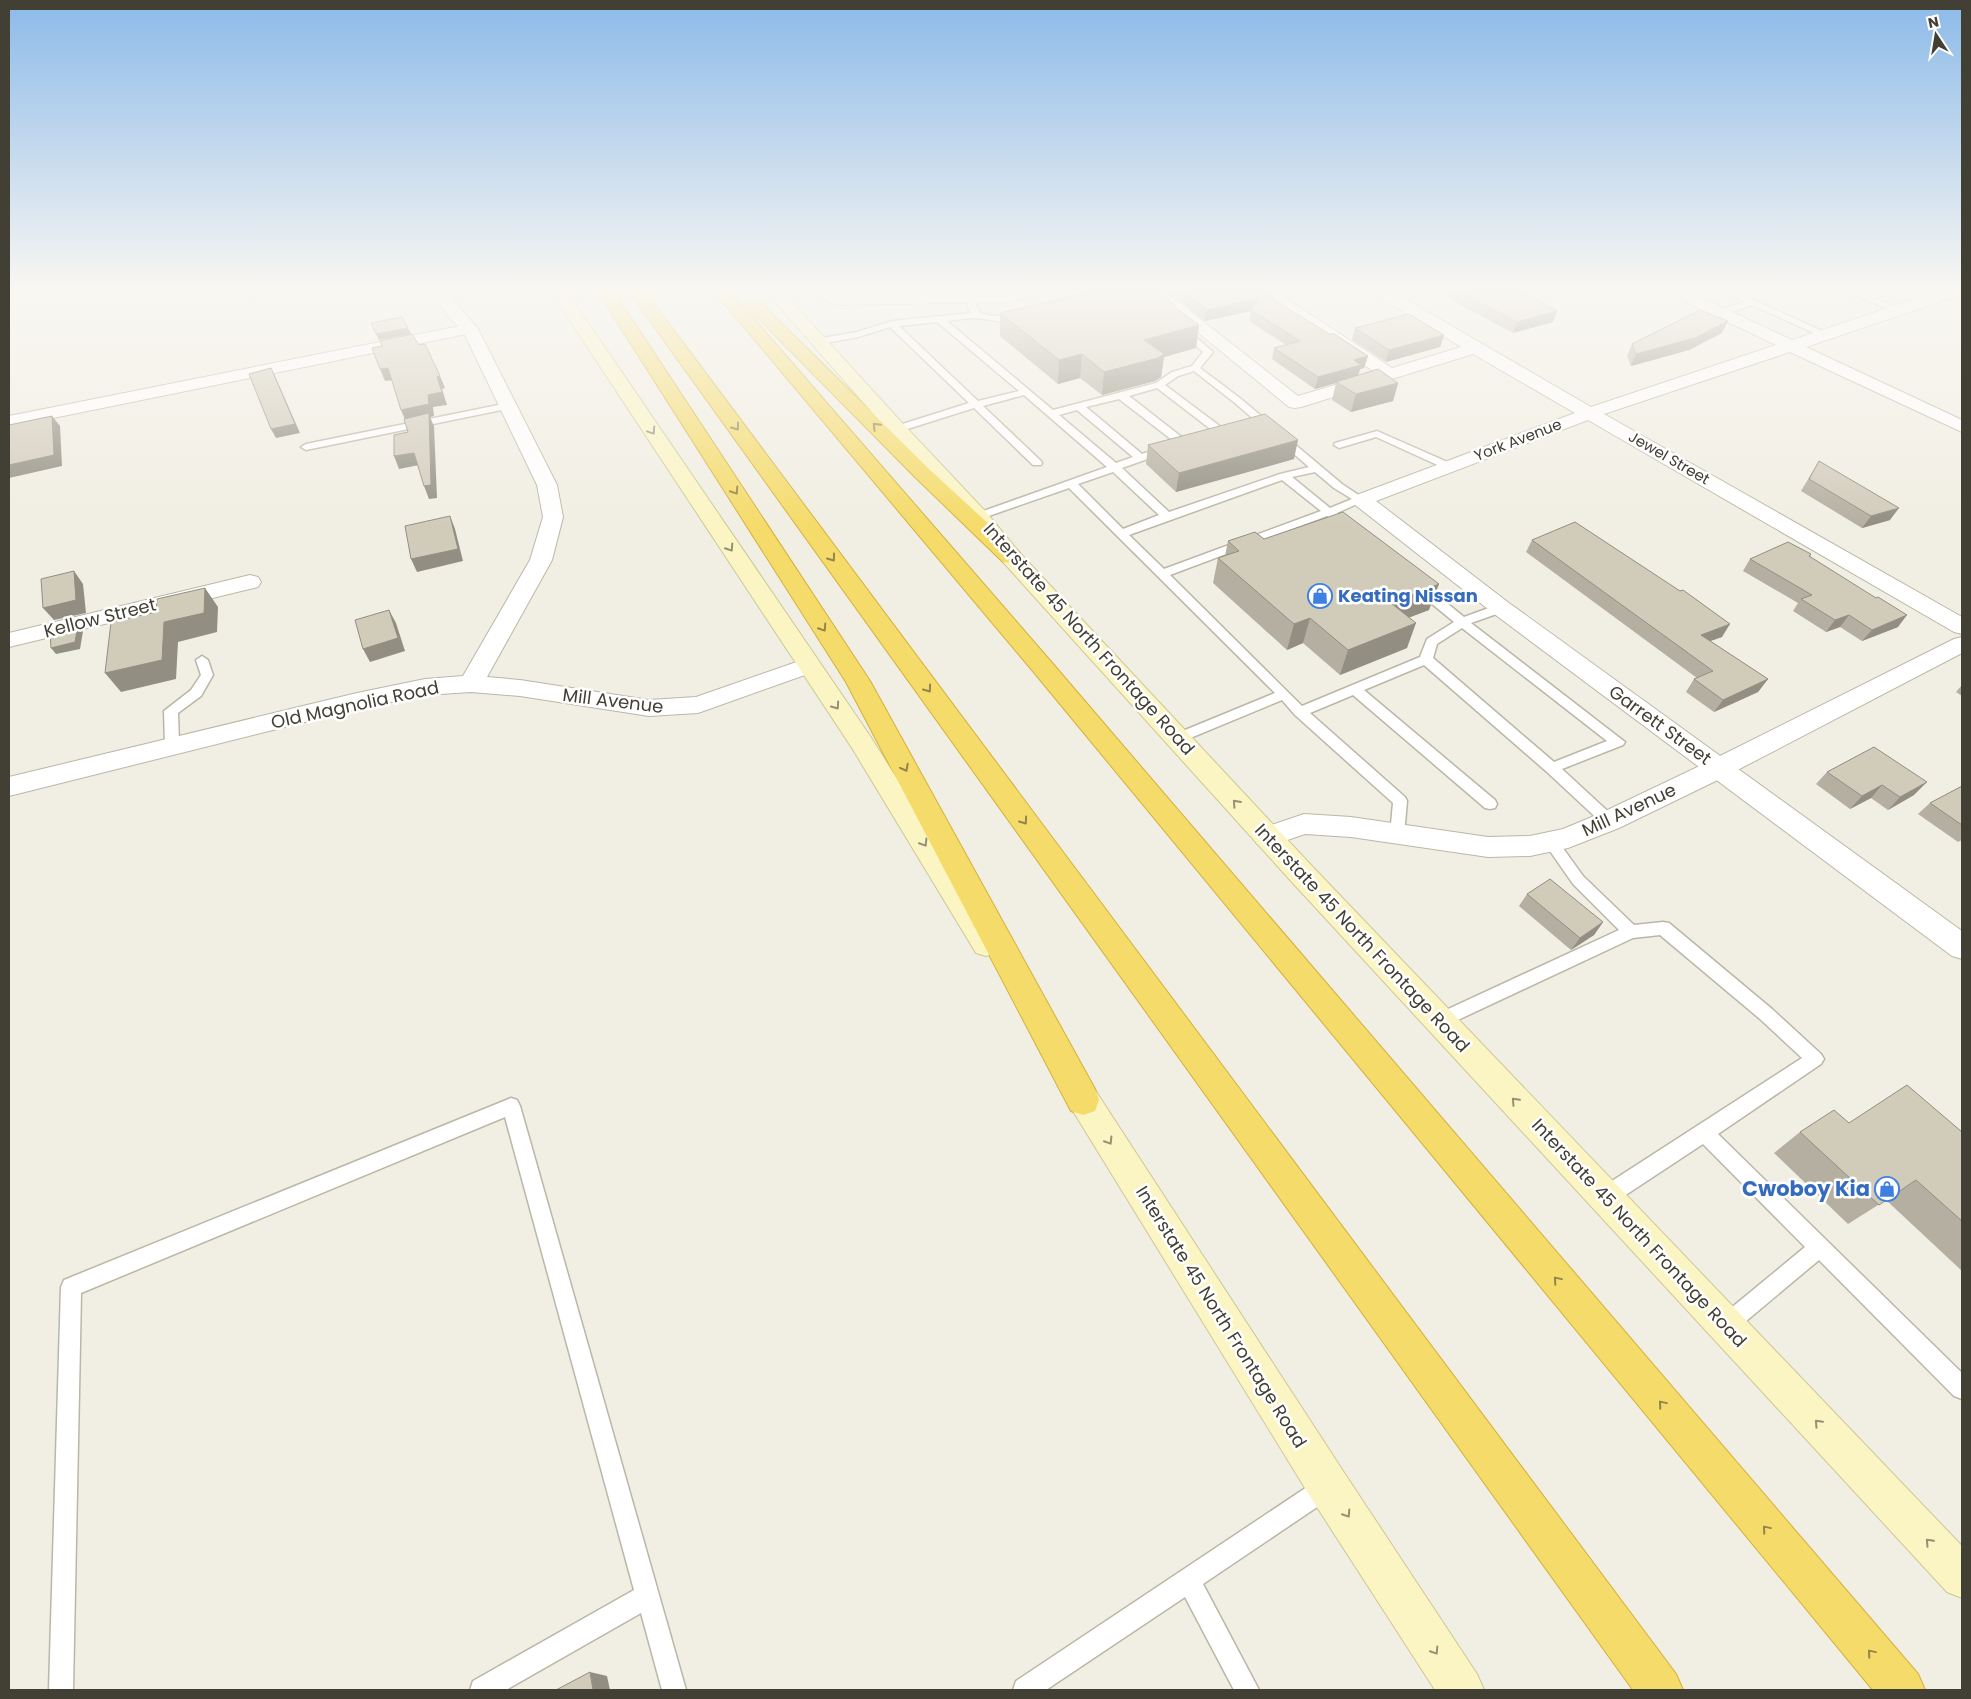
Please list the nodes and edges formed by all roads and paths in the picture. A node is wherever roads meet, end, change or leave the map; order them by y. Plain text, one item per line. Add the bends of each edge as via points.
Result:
1 (275, 368) edge
2 (489, 368) edge
3 (610, 368) edge
4 (655, 368) edge
5 (693, 368) edge
6 (788, 368) edge
7 (819, 368) edge
8 (844, 368) edge
9 (939, 368) edge
10 (998, 368) edge
11 (1195, 368) edge
12 (1196, 368) edge
13 (1252, 368) edge
14 (1381, 368) edge
15 (1409, 368) edge
16 (1512, 368) edge
17 (1725, 368) edge
18 (1836, 368) edge
19 (1390, 374) junction
20 (1159, 385) junction
21 (1026, 392) junction
22 (1121, 395) junction
23 (977, 404) junction
24 (508, 406) junction
25 (1078, 406) junction
26 (1590, 413) junction
27 (1050, 414) junction
28 (1260, 420) junction
29 (9, 422) edge
30 (1245, 425) edge
31 (1962, 427) edge
32 (897, 429) junction
33 (1221, 432) edge
34 (1339, 445) dead end
35 (306, 447) dead end
36 (1139, 458) junction
37 (1037, 463) dead end
38 (1448, 466) junction
39 (1114, 468) junction
40 (1317, 468) junction
41 (1284, 476) junction
42 (1070, 483) junction
43 (1361, 500) junction
44 (1328, 511) junction
45 (979, 516) junction
46 (1167, 516) junction
47 (1121, 534) junction
48 (1358, 536) edge
49 (1012, 557) junction
50 (1162, 574) junction
51 (1410, 579) edge
52 (250, 582) dead end
53 (1501, 608) junction
54 (1462, 622) junction
55 (1962, 627) edge
56 (9, 640) edge
57 (1962, 644) edge
58 (1426, 659) junction
59 (202, 660) dead end
60 (808, 666) junction
61 (471, 684) junction
62 (1356, 689) junction
63 (1284, 694) junction
64 (1300, 712) junction
65 (1178, 738) junction
66 (172, 746) junction
67 (1552, 768) junction
68 (1719, 768) junction
69 (9, 787) edge
70 (1490, 804) dead end
71 (1609, 821) junction
72 (1397, 835) junction
73 (1268, 838) junction
74 (1550, 841) junction
75 (1631, 932) junction
76 (1962, 947) edge
77 (1439, 1021) junction
78 (1083, 1100) junction
79 (1704, 1133) junction
80 (1605, 1197) junction
81 (1820, 1247) junction
82 (1726, 1325) junction
83 (1962, 1388) edge
84 (1328, 1486) junction
85 (1962, 1577) edge
86 (1189, 1581) junction
87 (647, 1596) junction
88 (61, 1690) edge
89 (482, 1690) edge
90 (674, 1690) edge
91 (1025, 1690) edge
92 (1247, 1690) edge
93 (1460, 1690) edge
94 (1660, 1690) edge
95 (1902, 1690) edge

1 - 29 street
2 - 24 street
3 -> 60 main road, Interstate 45 North Frontage Road
4 -> 78 highway via 858,681
5 -> 94 highway
95 -> 6 highway
49 -> 7 highway via 922,473
8 - 32 main road, Interstate 45 North Frontage Road
9 - 23 lane
10 - 21 lane
11 - 20 lane via 1175,374
12 - 28 lane
13 - 19 street via 1296,403
14 - 19 street
15 - 19 street
16 - 26 street, Jewel Street
17 - 26 street, York Avenue
18 - 31 street
20 - 22 lane
20 - 33 lane
21 - 23 lane
21 - 27 lane
22 - 25 lane
22 - 36 lane via 1188,442
23 - 32 lane
23 - 37 lane
24 - 35 lane
24 - 61 street via 547,485 553,517 541,560
25 - 27 lane
25 - 36 lane
26 - 38 street, York Avenue
26 - 55 street, Jewel Street
27 - 39 lane
28 - 30 lane
28 - 40 lane
32 - 45 main road, Interstate 45 North Frontage Road
34 - 38 lane via 1377,434
36 - 39 lane
38 - 43 street, York Avenue
39 - 42 lane
39 - 46 lane
40 - 41 lane
40 - 43 lane
41 - 44 lane
41 - 46 lane
42 - 45 lane
42 - 47 lane
43 - 44 lane
43 - 53 street, Garrett Street
44 - 48 lane
44 - 50 lane
45 - 49 main road, Interstate 45 North Frontage Road
46 - 47 lane
47 - 50 lane
49 - 65 main road, Interstate 45 North Frontage Road
50 - 63 lane
51 - 54 lane
52 - 56 street, Kellow Street
53 - 54 lane
53 - 68 street, Garrett Street
54 - 58 lane via 1431,642
54 - 67 lane via 1618,742
57 - 68 street, Mill Avenue
58 - 62 lane
58 - 67 lane
59 - 66 lane via 207,675 196,692 171,711
60 - 61 street, Mill Avenue via 698,705 670,708 649,708 520,688
60 -> 78 main road, Interstate 45 North Frontage Road via 861,742
61 - 66 street, Old Magnolia Road via 425,687 357,701
62 - 64 lane
62 - 70 lane
63 - 64 lane
63 - 65 lane
64 - 72 lane via 1400,801
73 -> 65 main road, Interstate 45 North Frontage Road
66 - 69 street, Old Magnolia Road
67 - 71 lane
68 - 71 street, Mill Avenue
68 - 76 street, Garrett Street
71 - 74 street, Mill Avenue via 1568,838
72 - 73 street, Mill Avenue via 1351,827 1304,824
72 - 74 street, Mill Avenue via 1488,847 1530,846
73 - 77 main road, Interstate 45 North Frontage Road
74 - 75 lane via 1578,880
75 - 77 lane
75 - 79 lane via 1663,928 1766,1014 1814,1059
80 -> 77 main road, Interstate 45 North Frontage Road
78 -> 84 main road, Interstate 45 North Frontage Road
79 - 80 lane
79 - 81 lane
80 - 82 main road, Interstate 45 North Frontage Road
81 - 82 lane
81 - 83 lane
85 -> 82 main road, Interstate 45 North Frontage Road
84 - 86 lane
84 -> 93 main road, Interstate 45 North Frontage Road
86 - 91 lane
86 - 92 lane
87 - 88 lane via 511,1106 71,1287
87 - 89 lane
87 - 90 lane

